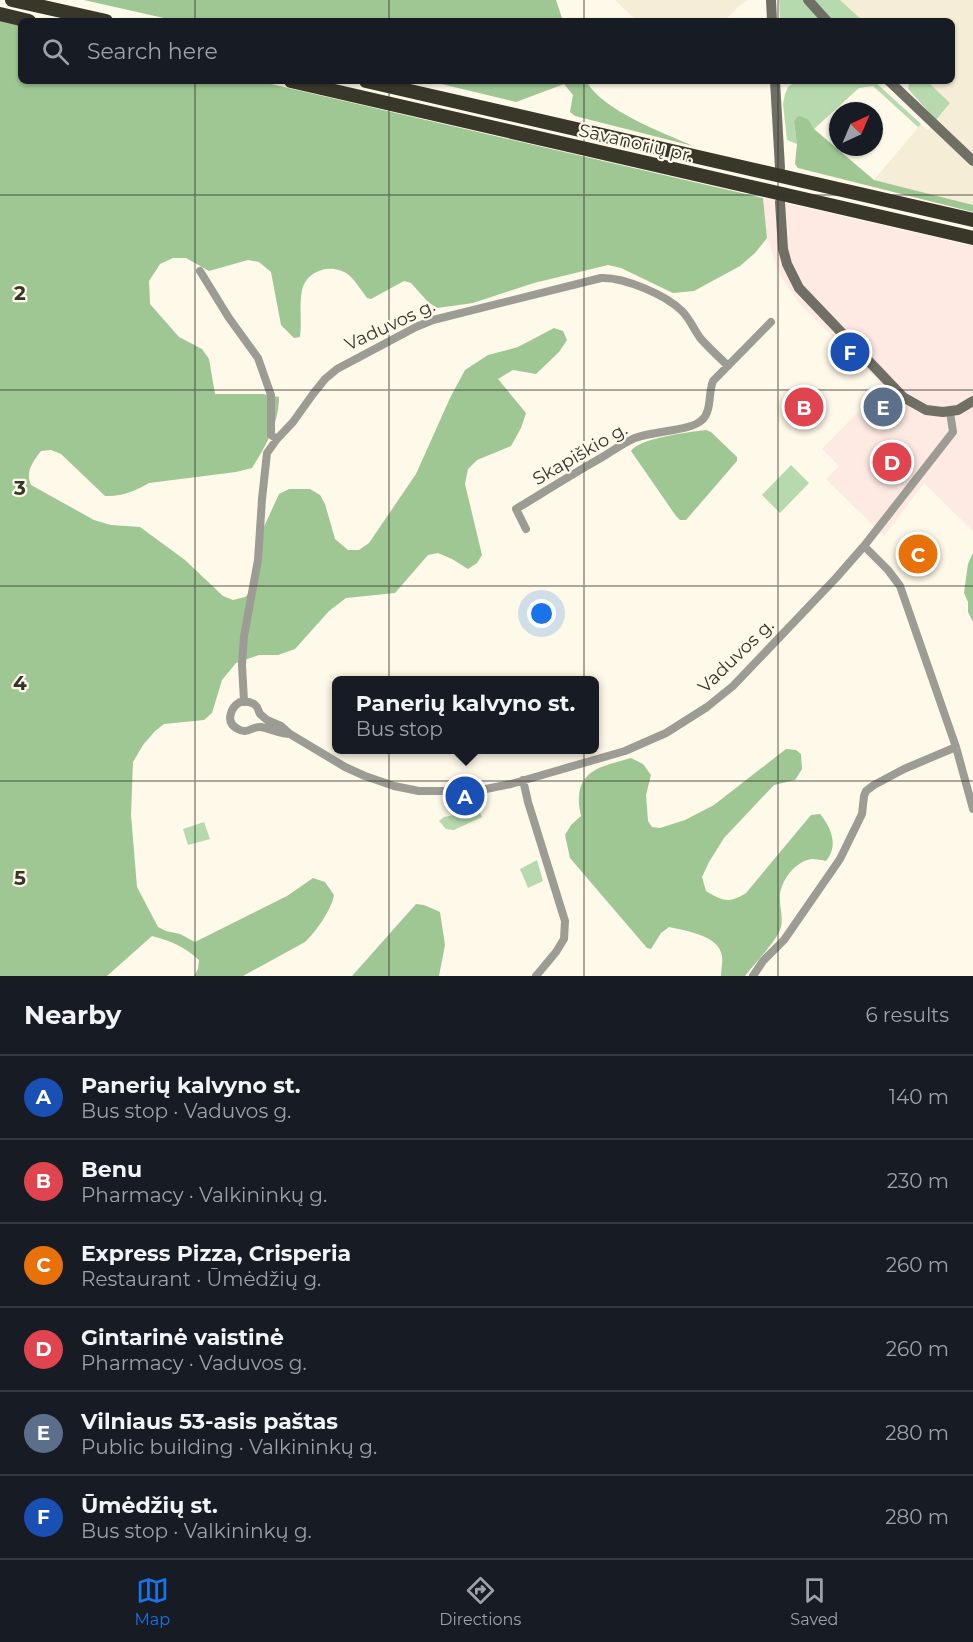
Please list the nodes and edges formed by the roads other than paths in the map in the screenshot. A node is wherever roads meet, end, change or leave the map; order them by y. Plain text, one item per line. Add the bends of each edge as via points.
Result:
1 (12, 0) edge
2 (771, 0) edge
3 (808, 0) edge
4 (0, 14) edge
5 (18, 18) edge
6 (93, 18) edge
7 (772, 18) edge
8 (824, 18) edge
9 (304, 84) edge
10 (379, 84) edge
11 (777, 84) edge
12 (892, 84) edge
13 (973, 161) edge
14 (780, 168) dead end
15 (780, 202) dead end
16 (973, 220) edge
17 (973, 238) edge
18 (200, 271) dead end
19 (771, 322) dead end
20 (728, 366) junction
21 (973, 401) edge
22 (950, 412) junction
23 (276, 439) junction
24 (526, 529) dead end
25 (864, 546) junction
26 (244, 701) junction
27 (260, 714) junction
28 (255, 727) junction
29 (290, 734) junction
30 (956, 747) junction
31 (523, 780) junction
32 (973, 809) edge
33 (536, 976) edge
34 (753, 976) edge

1 - 6 highway
2 - 7 street
3 - 8 street
4 - 5 highway
9 - 17 highway, Savanorių pr.
10 - 16 highway, Savanorių pr.
11 - 14 street
12 - 13 street
15 - 22 street via 783,249 799,288 903,397 926,410
18 - 23 street via 258,358 271,395 272,435
19 - 20 street, Skapiškio g.
20 - 23 street, Vaduvos g. via 671,302 635,284 601,278 416,327 337,369
20 - 24 street, Skapiškio g. via 713,381 709,408 698,423 636,438 564,479 516,509
21 - 22 street
22 - 25 street, Vaduvos g. via 953,432
23 - 26 street, Vaduvos g. via 267,453 258,560 244,636
25 - 30 street via 900,586
25 - 31 street, Vaduvos g. via 741,678 707,707 666,733 625,751
26 - 27 street, Vaduvos g. via 254,704
26 - 28 street, Vaduvos g. via 232,709 232,723 244,732
27 - 28 street
27 - 29 street, Vaduvos g.
28 - 29 street, Vaduvos g.
29 - 31 street, Vaduvos g. via 345,767 400,788 462,792
30 - 32 street
30 - 34 street via 866,791 862,814 840,859 784,940
31 - 33 street via 565,921 564,939

